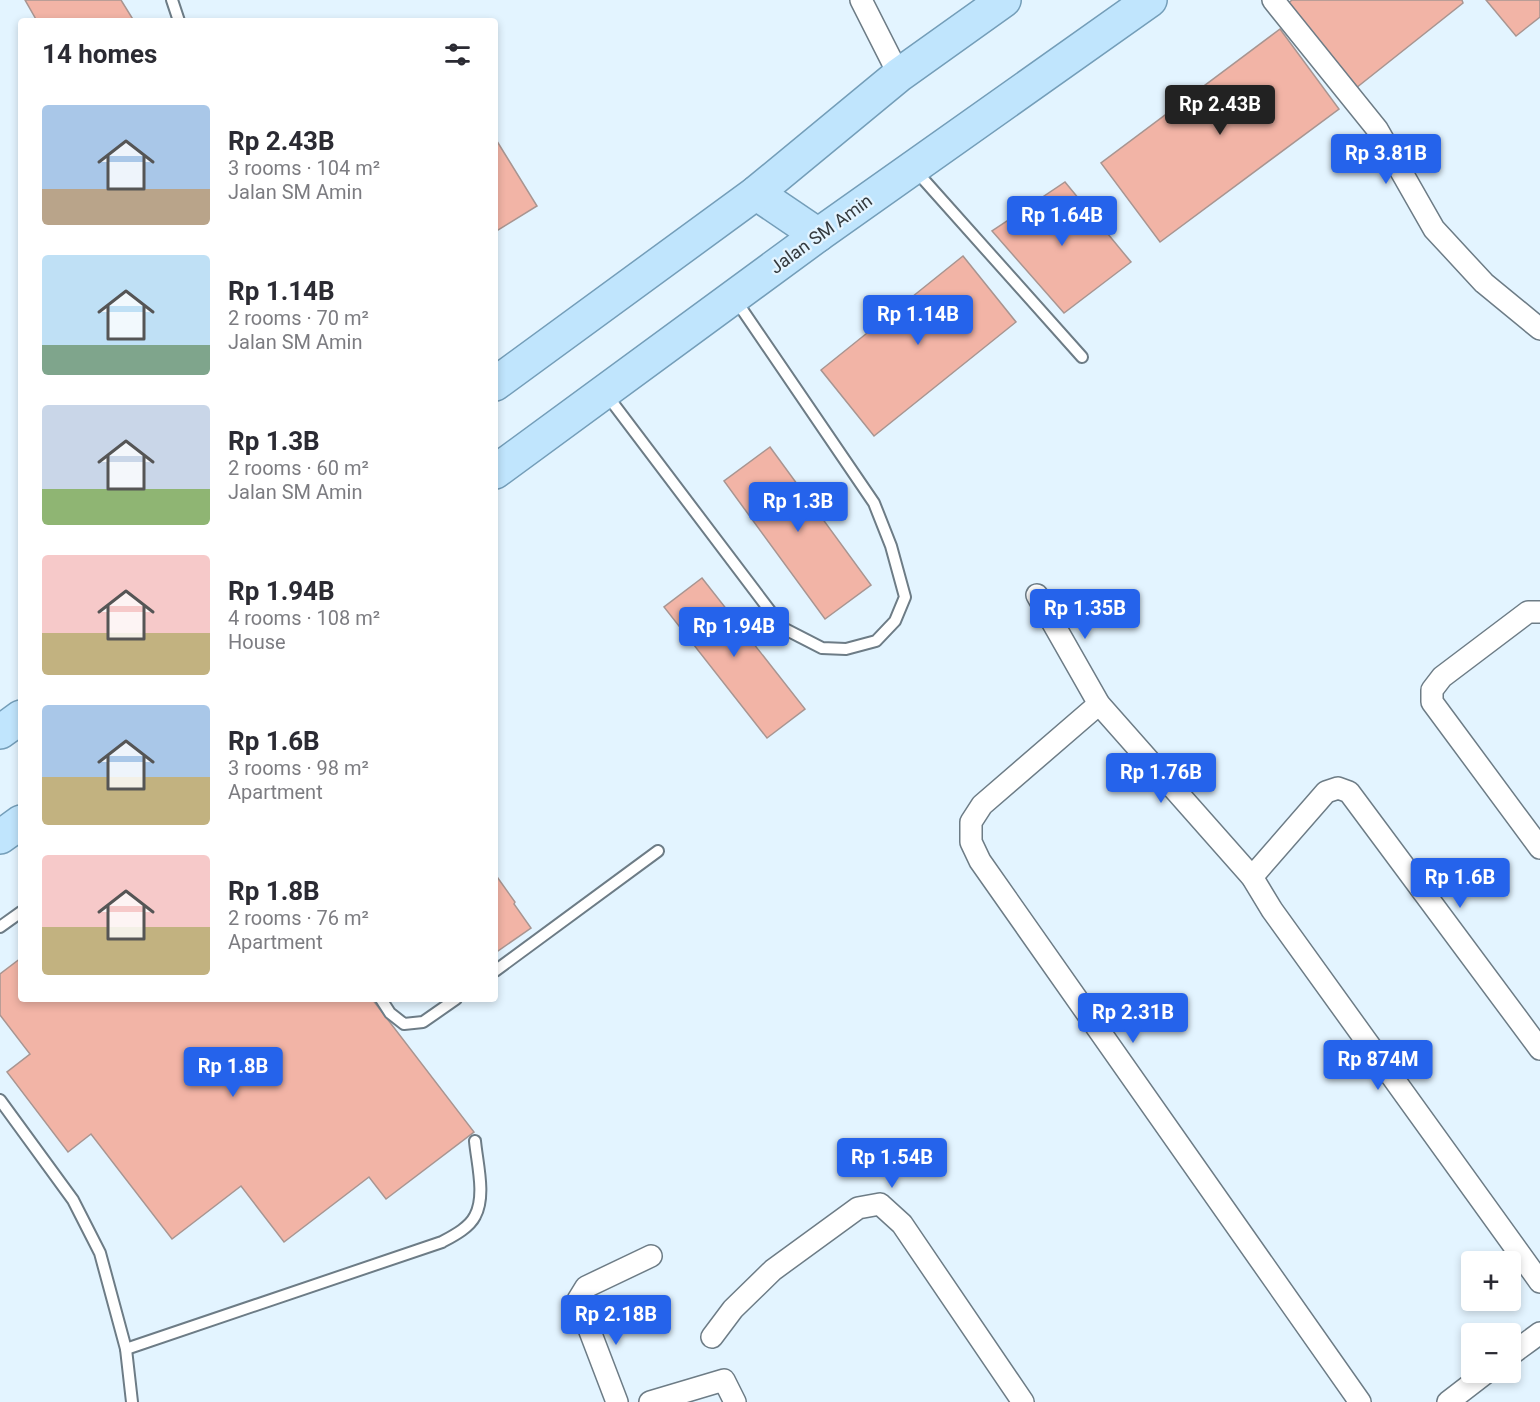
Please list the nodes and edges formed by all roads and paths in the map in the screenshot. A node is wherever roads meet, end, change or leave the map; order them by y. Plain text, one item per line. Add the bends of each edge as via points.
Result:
1 (171, 0) edge
2 (861, 0) edge
3 (1004, 0) edge
4 (1150, 0) edge
5 (1272, 0) edge
6 (178, 18) edge
7 (898, 75) junction
8 (913, 168) junction
9 (756, 193) junction
10 (818, 235) junction
11 (733, 297) junction
12 (1540, 329) edge
13 (1082, 357) dead end
14 (498, 382) edge
15 (604, 391) junction
16 (498, 470) edge
17 (1038, 595) dead end
18 (1540, 612) edge
19 (1099, 704) junction
20 (18, 719) edge
21 (0, 732) edge
22 (18, 824) edge
23 (0, 837) edge
24 (1540, 848) edge
25 (658, 851) dead end
26 (1252, 877) junction
27 (18, 914) edge
28 (0, 927) edge
29 (498, 969) edge
30 (383, 1002) edge
31 (452, 1002) edge
32 (1540, 1049) edge
33 (0, 1100) edge
34 (475, 1142) dead end
35 (651, 1256) dead end
36 (1540, 1282) edge
37 (1540, 1333) edge
38 (712, 1337) dead end
39 (1521, 1347) edge
40 (126, 1349) junction
41 (1473, 1383) edge
42 (132, 1402) edge
43 (617, 1402) edge
44 (650, 1402) edge
45 (735, 1402) edge
46 (1023, 1402) edge
47 (1360, 1402) edge
48 (1448, 1402) edge

1 - 6 lane
2 - 7 street
3 - 7 main road
4 - 8 main road, Jalan SM Amin
5 - 12 street via 1377,129 1434,229 1484,283
7 - 9 main road
8 - 10 main road, Jalan SM Amin
8 - 13 lane
9 - 10 main road
9 - 14 main road
10 - 11 main road, Jalan SM Amin
11 - 15 main road, Jalan SM Amin
11 - 15 lane via 874,503 905,597 896,621 876,640 846,649 822,648 783,628
15 - 16 main road, Jalan SM Amin
17 - 19 street
18 - 24 street via 1528,612 1442,677 1432,690 1432,702
19 - 26 street
19 - 47 street via 982,805 971,822 971,842 980,861
20 - 21 main road
22 - 23 main road
25 - 29 lane
26 - 32 street via 1326,792 1338,788 1349,792
26 - 36 street
27 - 28 lane
30 - 31 lane via 404,1024 423,1022
33 - 40 lane via 74,1200 99,1253
34 - 40 lane via 481,1198 475,1217 442,1242
35 - 43 street via 586,1287 578,1300
37 - 39 street
38 - 46 street via 733,1309 773,1270 858,1208 880,1204 902,1224
40 - 42 lane
41 - 48 street
44 - 45 street via 724,1380

